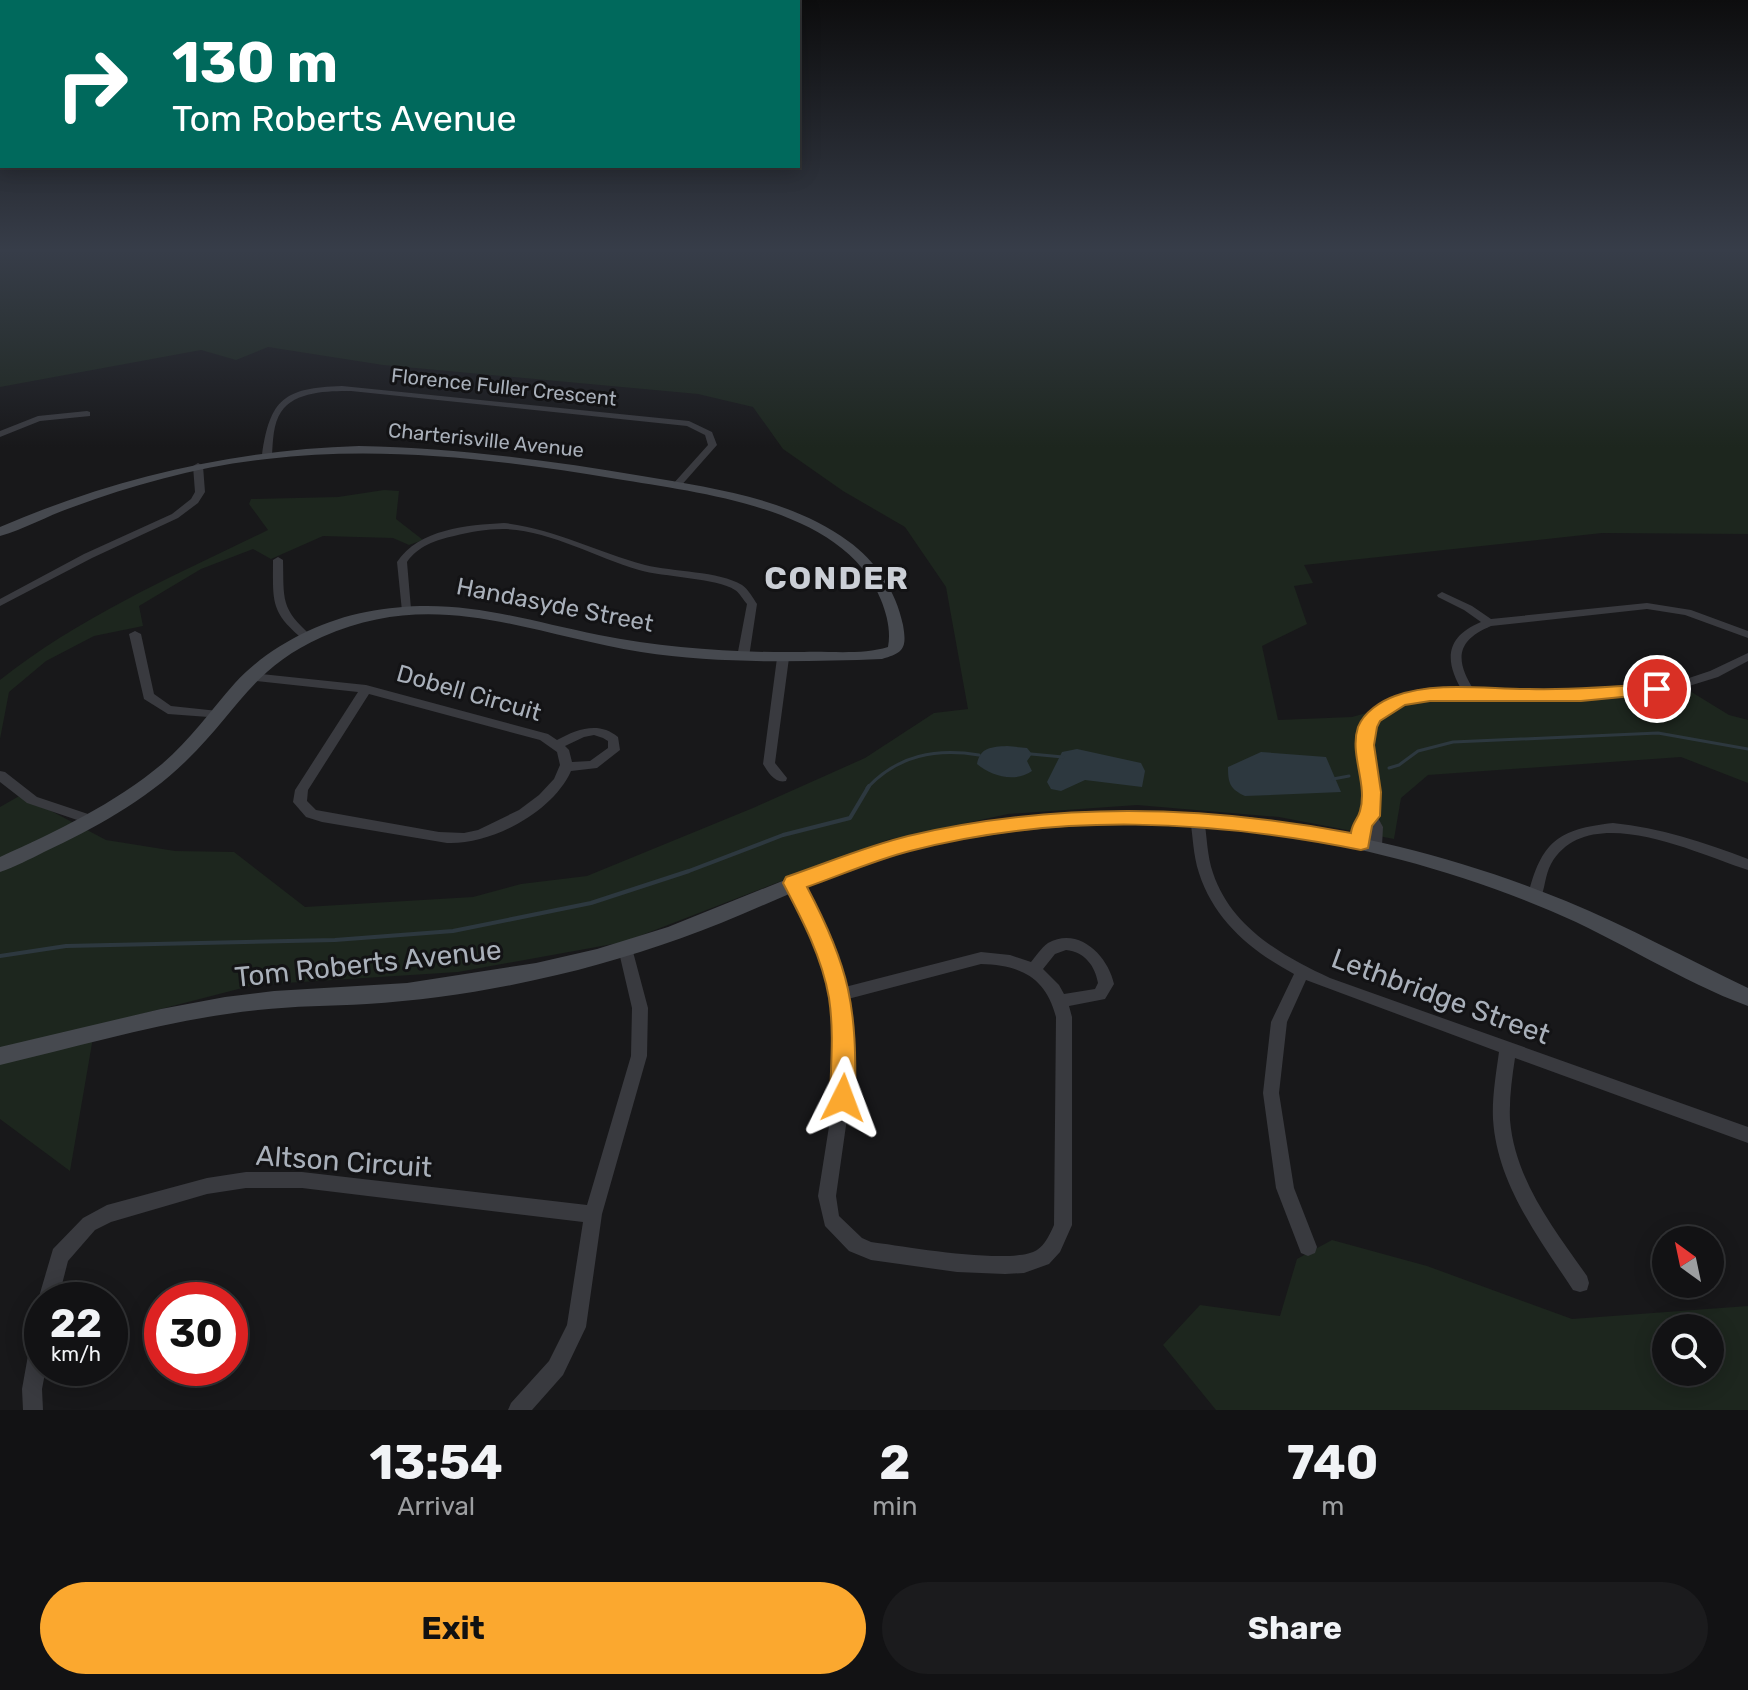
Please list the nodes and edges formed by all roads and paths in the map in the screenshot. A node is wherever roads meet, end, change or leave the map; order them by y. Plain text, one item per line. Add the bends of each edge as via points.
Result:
1 (87, 414) dead end
2 (0, 434) edge
3 (267, 455) junction
4 (198, 466) junction
5 (676, 486) junction
6 (1, 530) edge
7 (278, 560) dead end
8 (1442, 595) dead end
9 (0, 603) edge
10 (406, 609) junction
11 (1489, 623) junction
12 (135, 634) dead end
13 (1748, 635) edge
14 (308, 638) junction
15 (895, 650) joint
16 (1748, 656) edge
17 (743, 657) junction
18 (783, 658) junction
19 (251, 677) junction
20 (366, 689) junction
21 (1471, 695) junction
22 (218, 715) junction
23 (559, 744) junction
24 (568, 767) junction
25 (0, 775) edge
26 (781, 778) dead end
27 (1197, 818) junction
28 (92, 820) junction
29 (1368, 844) junction
30 (0, 865) edge
31 (1748, 865) edge
32 (794, 883) junction
33 (1535, 896) junction
34 (625, 948) junction
35 (1034, 969) junction
36 (1302, 972) junction
37 (840, 995) junction
38 (1747, 997) edge
39 (1062, 1001) junction
40 (1508, 1048) junction
41 (9, 1054) edge
42 (1748, 1135) edge
43 (593, 1214) junction
44 (1308, 1247) dead end
45 (53, 1282) edge
46 (1580, 1283) dead end
47 (33, 1386) edge
48 (33, 1410) edge
49 (518, 1410) edge

1 - 2 street via 38,419
3 - 4 street, Charterisville Avenue
3 - 5 street, Charterisville Avenue via 336,449 440,454
3 - 5 street, Florence Fuller Crescent via 281,407 309,393 351,389 689,424 709,434 713,445
4 - 6 street, Charterisville Avenue via 121,486
4 - 9 street via 200,492 186,509
5 - 15 street, Charterisville Avenue via 781,511 840,541 877,577 894,617
7 - 14 street via 279,609
8 - 11 street
10 - 14 street, Handasyde Street via 356,619
10 - 17 street, Handasyde Street via 469,609 618,644
10 - 17 street via 402,562 418,544 477,528 527,528 639,567 740,588 752,604
11 - 13 street via 1647,606 1687,612
11 - 21 street via 1468,632 1455,652 1461,680
12 - 22 street via 148,696 168,710
14 - 19 street, Handasyde Street
15 - 18 street, Handasyde Street
16 - 21 street via 1729,669 1657,689
17 - 18 street, Handasyde Street
18 - 26 street via 769,764
19 - 20 street, Dobell Circuit
19 - 22 street, Handasyde Street
20 - 23 street, Dobell Circuit
20 - 24 street, Dobell Circuit via 302,790 300,802 311,814 473,837 506,823 555,788
21 - 29 street via 1410,697 1373,717 1365,745 1370,816 1376,827
22 - 28 street, Handasyde Street via 168,768
23 - 24 street, Dobell Circuit
23 - 24 street, Dobell Circuit via 588,731 614,740 614,750 600,762
25 - 28 street via 32,800
27 - 29 street, Tom Roberts Avenue
27 - 32 street, Tom Roberts Avenue via 1078,817 966,831 879,852
27 - 36 street, Lethbridge Street via 1205,872 1218,901 1263,949
28 - 30 street, Handasyde Street
29 - 33 street, Tom Roberts Avenue
31 - 33 street via 1656,833 1588,832 1555,847 1545,860
32 - 34 street, Tom Roberts Avenue
32 - 37 street via 821,935
33 - 38 street, Tom Roberts Avenue
34 - 41 street, Tom Roberts Avenue via 491,980 210,1008
34 - 43 street via 640,1008 639,1056
35 - 37 street via 1008,959 981,958
35 - 39 street
35 - 39 street via 1058,946 1077,947 1096,958 1105,971 1100,994
36 - 40 street, Lethbridge Street
36 - 44 street via 1279,1022 1271,1093 1285,1188
37 - 39 street via 845,1076 827,1196 831,1220 856,1245 871,1251 1015,1266 1043,1257 1063,1225
40 - 42 street, Lethbridge Street
40 - 46 street via 1502,1123 1509,1156 1532,1212
43 - 45 street, Altson Circuit via 302,1180 246,1180 107,1214 89,1224 60,1256
43 - 49 street via 576,1327 556,1368
47 - 48 street

